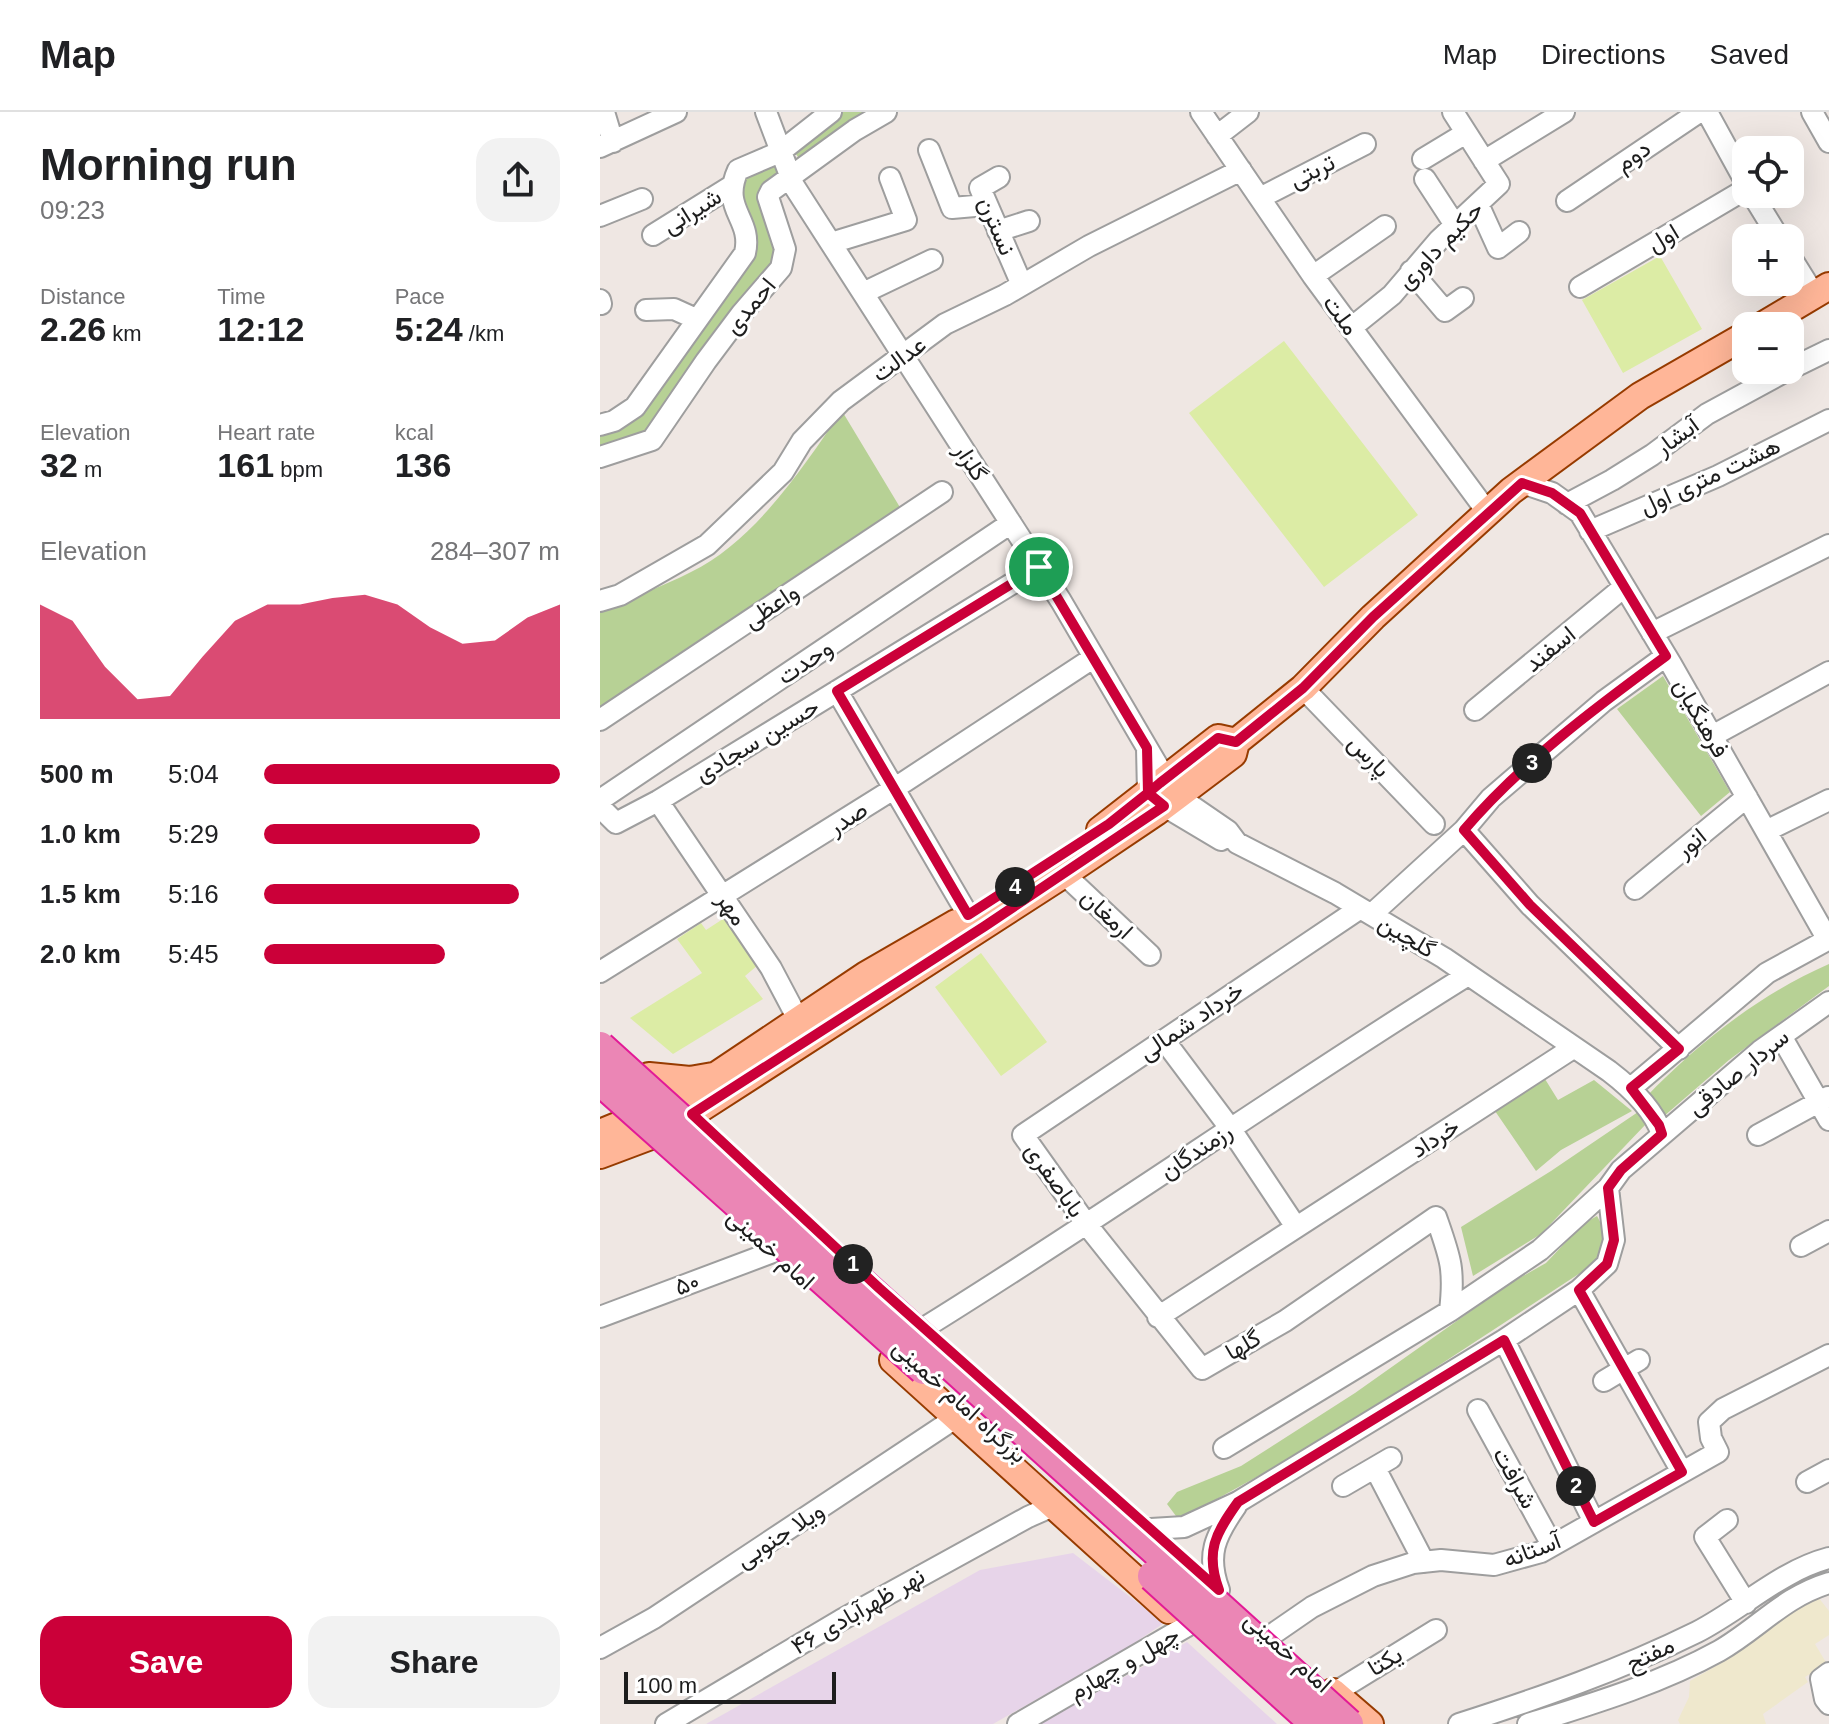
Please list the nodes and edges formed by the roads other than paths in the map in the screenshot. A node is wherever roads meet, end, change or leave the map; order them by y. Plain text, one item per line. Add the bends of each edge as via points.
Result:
1 (604, 112) edge
2 (676, 112) edge
3 (766, 112) edge
4 (831, 112) edge
5 (886, 112) edge
6 (1201, 112) edge
7 (1248, 112) edge
8 (1453, 112) edge
9 (1564, 112) edge
10 (1699, 112) edge
11 (1707, 112) edge
12 (1812, 112) edge
13 (1466, 133) junction
14 (1217, 136) junction
15 (1829, 142) edge
16 (1365, 144) dead end
17 (607, 145) edge
18 (929, 150) dead end
19 (780, 152) junction
20 (1732, 159) edge
21 (1484, 161) junction
22 (1241, 170) junction
23 (999, 177) dead end
24 (890, 178) dead end
25 (790, 179) junction
26 (730, 187) junction
27 (1732, 195) edge
28 (1260, 198) junction
29 (642, 199) dead end
30 (1567, 201) dead end
31 (1478, 204) junction
32 (986, 205) junction
33 (600, 216) edge
34 (1029, 221) dead end
35 (1455, 225) junction
36 (1385, 226) dead end
37 (998, 231) junction
38 (1519, 232) dead end
39 (653, 235) dead end
40 (831, 243) junction
41 (932, 260) dead end
42 (1411, 271) junction
43 (1804, 271) edge
44 (1313, 276) junction
45 (1022, 285) junction
46 (1580, 287) dead end
47 (1822, 291) edge
48 (863, 293) junction
49 (1463, 298) dead end
50 (646, 310) dead end
51 (1786, 312) edge
52 (696, 319) junction
53 (1351, 328) junction
54 (1732, 343) edge
55 (1829, 350) edge
56 (903, 356) junction
57 (1804, 362) edge
58 (1763, 384) edge
59 (1829, 420) edge
60 (600, 425) edge
61 (600, 457) edge
62 (1522, 483) junction
63 (942, 492) dead end
64 (1567, 504) junction
65 (1488, 513) junction
66 (1011, 523) junction
67 (1590, 531) junction
68 (1829, 545) edge
69 (1039, 567) junction
70 (1624, 587) junction
71 (600, 601) edge
72 (1652, 633) junction
73 (1666, 656) junction
74 (1093, 658) junction
75 (1829, 672) edge
76 (1303, 688) junction
77 (837, 691) junction
78 (1475, 710) dead end
79 (600, 720) edge
80 (1712, 736) junction
81 (895, 788) junction
82 (1164, 794) junction
83 (1747, 797) junction
84 (600, 800) edge
85 (1829, 800) edge
86 (658, 801) junction
87 (600, 807) edge
88 (1434, 824) dead end
89 (1464, 830) junction
90 (1766, 831) junction
91 (1064, 874) junction
92 (1635, 889) dead end
93 (724, 897) junction
94 (1365, 912) junction
95 (968, 915) junction
96 (1828, 940) edge
97 (1150, 955) dead end
98 (600, 972) edge
99 (1468, 975) junction
100 (1829, 1002) edge
101 (799, 1021) junction
102 (600, 1033) edge
103 (1781, 1036) junction
104 (1164, 1040) junction
105 (600, 1047) edge
106 (1573, 1048) junction
107 (1679, 1049) junction
108 (721, 1074) junction
109 (649, 1076) junction
110 (600, 1080) edge
111 (1631, 1088) junction
112 (600, 1096) edge
113 (1824, 1099) edge
114 (685, 1108) junction
115 (1829, 1120) edge
116 (1230, 1128) junction
117 (639, 1130) junction
118 (600, 1133) edge
119 (1662, 1134) junction
120 (1023, 1135) joint
121 (1758, 1135) dead end
122 (600, 1155) edge
123 (1608, 1188) junction
124 (1087, 1225) junction
125 (1296, 1227) junction
126 (1829, 1231) edge
127 (1801, 1246) dead end
128 (773, 1252) junction
129 (1579, 1290) junction
130 (1450, 1311) junction
131 (600, 1317) edge
132 (1158, 1317) junction
133 (924, 1328) junction
134 (1504, 1340) junction
135 (1829, 1355) edge
136 (1631, 1364) junction
137 (1604, 1381) dead end
138 (1478, 1410) dead end
139 (957, 1417) junction
140 (1224, 1448) dead end
141 (1829, 1470) edge
142 (1682, 1472) junction
143 (1807, 1482) dead end
144 (1343, 1486) dead end
145 (1238, 1502) junction
146 (1053, 1506) junction
147 (1727, 1520) dead end
148 (1594, 1522) junction
149 (1151, 1529) junction
150 (1552, 1545) junction
151 (1424, 1562) junction
152 (1828, 1562) edge
153 (1829, 1583) edge
154 (1219, 1590) junction
155 (1746, 1603) junction
156 (1187, 1626) junction
157 (1436, 1630) dead end
158 (1270, 1636) junction
159 (600, 1648) edge
160 (1829, 1673) edge
161 (1334, 1693) junction
162 (1829, 1704) edge
163 (666, 1724) edge
164 (1018, 1724) edge
165 (1297, 1724) edge
166 (1316, 1724) edge
167 (1348, 1724) edge
168 (1370, 1724) edge
169 (1459, 1724) edge
170 (1528, 1724) edge

1 - 17 street
2 - 17 street
3 - 19 street, گلزار
4 - 19 street
5 - 25 street, احمدی
6 - 14 street, ملت
7 - 14 street
8 - 13 street, حکیم داوری
9 - 21 street
10 - 30 street, دوم
11 - 20 street
12 - 15 street
13 - 21 street, حکیم داوری
13 - 35 street via 1424,169
14 - 22 street, ملت
16 - 28 street, تربتی
18 - 32 street via 952,208
19 - 25 street, گلزار
19 - 26 street via 738,170
21 - 31 street, حکیم داوری via 1499,184
22 - 28 street, ملت
22 - 45 street, عدالت
23 - 32 street, نسترن via 980,188
24 - 40 street via 906,220
25 - 40 street, گلزار
25 - 61 street, احمدی via 768,197 785,249 781,268 706,361 652,440
26 - 39 street, شیرانی
26 - 52 street, احمدی via 748,239 745,253
27 - 46 street, اول
28 - 44 street, ملت
29 - 33 street
31 - 35 street, حکیم داوری
31 - 38 street via 1498,248
32 - 37 street, نسترن
34 - 37 street
35 - 42 street, حکیم داوری
36 - 44 street
37 - 45 street, نسترن
40 - 48 street, گلزار
41 - 48 street
42 - 49 street via 1445,311
42 - 53 street, حکیم داوری via 1392,295
43 - 47 street
44 - 53 street, ملت
45 - 56 street, عدالت via 945,324
47 - 51 main road
48 - 56 street, گلزار
50 - 52 street via 674,309
52 - 60 street, احمدی via 635,407
53 - 65 street, ملت
54 - 62 main road via 1640,396
55 - 57 street, آبشار
56 - 66 street, گلزار
56 - 71 street, عدالت via 841,401 802,441 783,472 707,545
58 - 64 street, آبشار
59 - 67 street, هشت متری اول via 1718,476
62 - 64 street, فرهنگیان
62 - 65 main road
63 - 79 street, واعظی
64 - 67 street, فرهنگیان via 1580,513
65 - 76 main road
66 - 69 street, گلزار
66 - 84 street, وحدت
67 - 70 street, فرهنگیان
68 - 72 street
69 - 74 street, گلزار
69 - 77 street, حسین سجادی
70 - 72 street, فرهنگیان
70 - 78 street, اسفند
72 - 73 street, فرهنگیان
73 - 80 street, فرهنگیان
73 - 89 street, خرداد شمالی via 1604,701 1491,798
74 - 81 street, صدر
74 - 82 street, گلزار via 1147,748
75 - 80 street
76 - 82 main road via 1236,742 1218,738
76 - 88 street, پارس
77 - 81 street
77 - 86 street, حسین سجادی
80 - 83 street, فرهنگیان
81 - 93 street, صدر
81 - 95 street
82 - 91 main road
82 - 94 street, گلچین via 1218,840 1237,843
82 - 95 main road
83 - 90 street, فرهنگیان
83 - 92 street, انور
85 - 90 street
86 - 87 street, حسین سجادی via 616,823
86 - 93 street, مهر
89 - 94 street, خرداد شمالی
89 - 107 street via 1530,905
90 - 96 street, فرهنگیان
91 - 97 street, ارمغان
91 - 114 main road
93 - 98 street, صدر
93 - 101 street, مهر
94 - 99 street, گلچین
94 - 104 street, خرداد شمالی
95 - 101 main road
96 - 107 street via 1767,973
99 - 106 street, گلچین
99 - 116 street, رزمندگان
100 - 103 street, سردار صادقی
101 - 108 main road
102 - 109 main road, امام خمینی
103 - 113 street
103 - 119 street, سردار صادقی
104 - 116 street
104 - 120 street, خرداد شمالی
105 - 167 highway, بزرگراه امام خمینی, bridge
106 - 111 street, گلچین
106 - 125 street, خرداد
107 - 111 street
108 - 109 main road via 690,1080
108 - 114 main road
109 - 114 main road, امام خمینی
110 - 166 highway, بزرگراه امام خمینی, bridge
111 - 119 street, گلچین
112 - 117 main road, امام خمینی
113 - 115 street
113 - 121 street
114 - 117 main road
114 - 133 main road, امام خمینی
116 - 124 street, رزمندگان
116 - 125 street
117 - 118 main road
117 - 122 main road
117 - 128 main road, امام خمینی
119 - 123 street, سردار صادقی
120 - 124 street, باباصفری
123 - 129 street via 1614,1240 1607,1264
123 - 130 street, سردار صادقی via 1540,1250
124 - 132 street, گلها
124 - 133 street, رزمندگان
125 - 132 street, خرداد
126 - 127 street
128 - 131 street, ۵۰
128 - 139 main road, امام خمینی
129 - 134 street
129 - 136 street
130 - 132 street, گلها via 1454,1276 1436,1217 1285,1321 1202,1369
130 - 140 street, سردار صادقی
133 - 149 main road, امام خمینی
134 - 145 street
134 - 148 street
135 - 142 street, آستانه via 1723,1409 1709,1422 1718,1452
136 - 137 street
136 - 142 street
138 - 150 street, شرافت
139 - 146 main road, امام خمینی
139 - 159 street, ویلا جنوبی via 654,1618
141 - 143 street
142 - 148 street, آستانه
144 - 151 street via 1383,1463
145 - 149 street via 1184,1527
145 - 154 street via 1215,1540 1211,1568
146 - 156 main road, امام خمینی
146 - 163 street, نهر ظهرآبادی ۴۶ via 841,1620
147 - 155 street via 1705,1537
148 - 150 street, آستانه
149 - 154 main road, امام خمینی
150 - 151 street, آستانه via 1494,1565
151 - 158 street, آستانه via 1373,1576
152 - 155 street, مفتح via 1799,1567
153 - 170 street, مفتح via 1794,1596 1720,1650 1677,1671
154 - 158 main road, امام خمینی
155 - 169 street, مفتح via 1619,1669
156 - 164 street, چهل و چهارم
156 - 165 main road, امام خمینی
157 - 161 street, یکتا
158 - 161 main road, امام خمینی
160 - 162 street via 1821,1679
161 - 168 main road, امام خمینی

